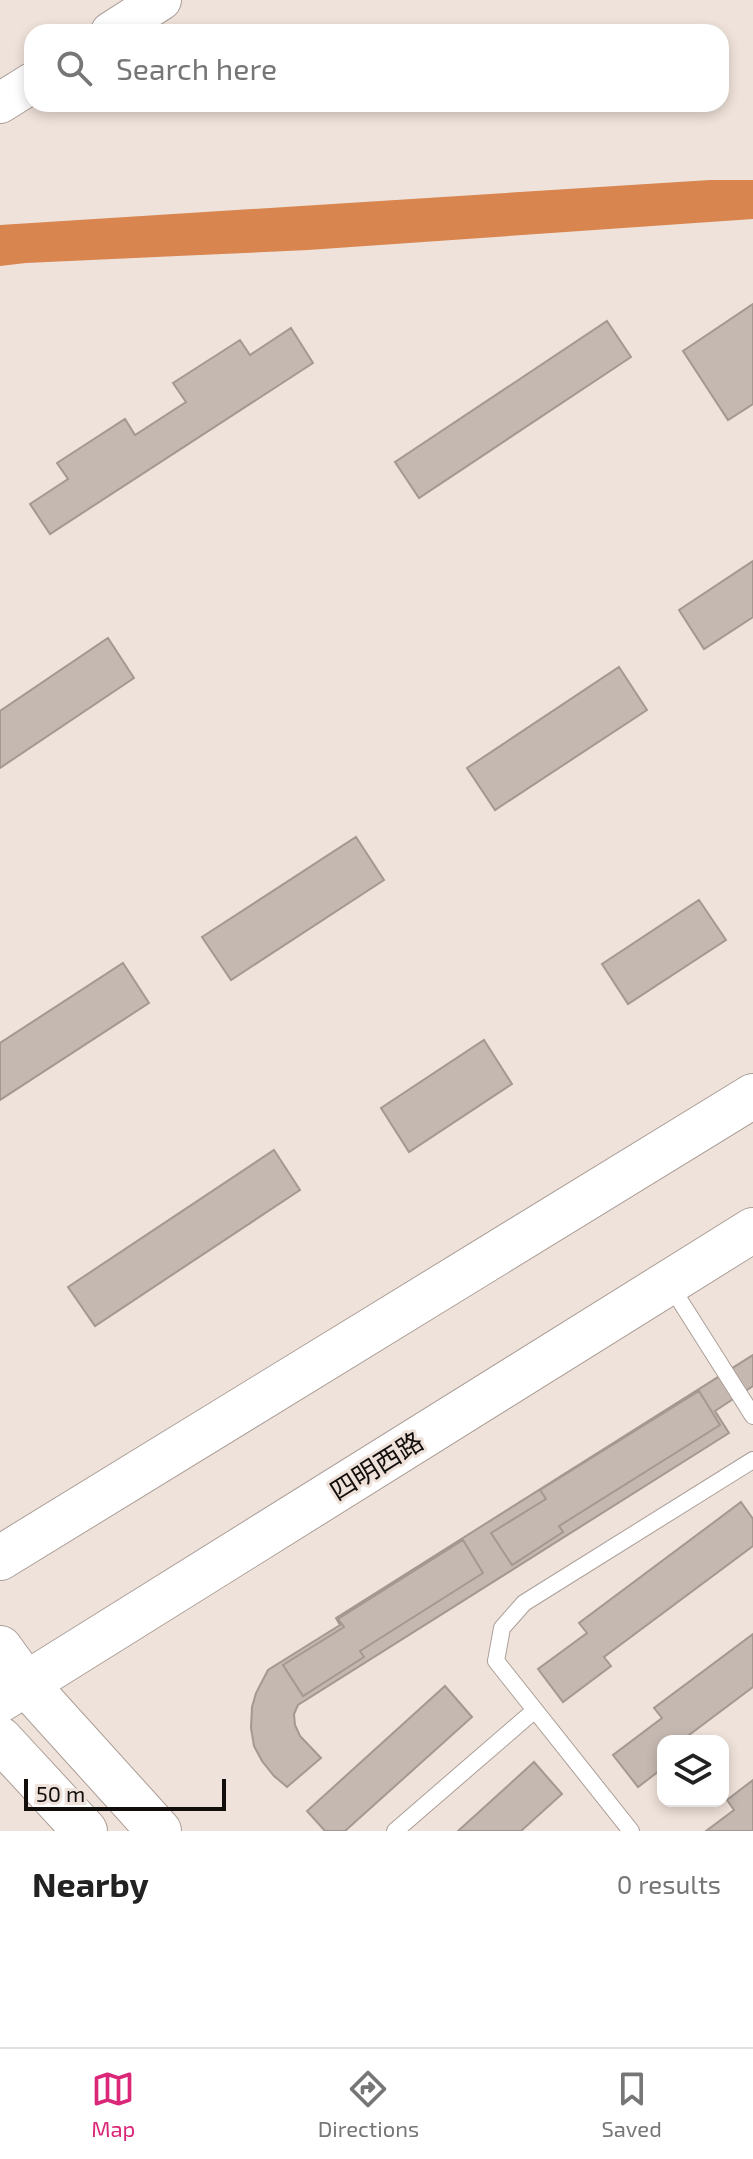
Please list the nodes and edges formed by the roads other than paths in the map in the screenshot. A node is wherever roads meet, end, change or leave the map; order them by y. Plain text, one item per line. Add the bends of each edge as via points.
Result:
1 (161, 0) edge
2 (124, 24) edge
3 (24, 88) edge
4 (0, 103) edge
5 (753, 1096) edge
6 (753, 1230) edge
7 (669, 1282) junction
8 (753, 1416) edge
9 (753, 1460) edge
10 (0, 1558) edge
11 (0, 1648) edge
12 (13, 1692) edge
13 (535, 1710) junction
14 (0, 1739) edge
15 (85, 1831) edge
16 (159, 1831) edge
17 (395, 1831) edge
18 (631, 1831) edge

1 - 2 street
3 - 4 street
5 - 10 main road
6 - 7 main road, 四明西路
7 - 8 lane
7 - 12 main road, 四明西路
9 - 13 lane via 524,1603 502,1628 496,1661
11 - 12 main road
12 - 16 main road
13 - 17 lane
13 - 18 lane
14 - 15 main road

